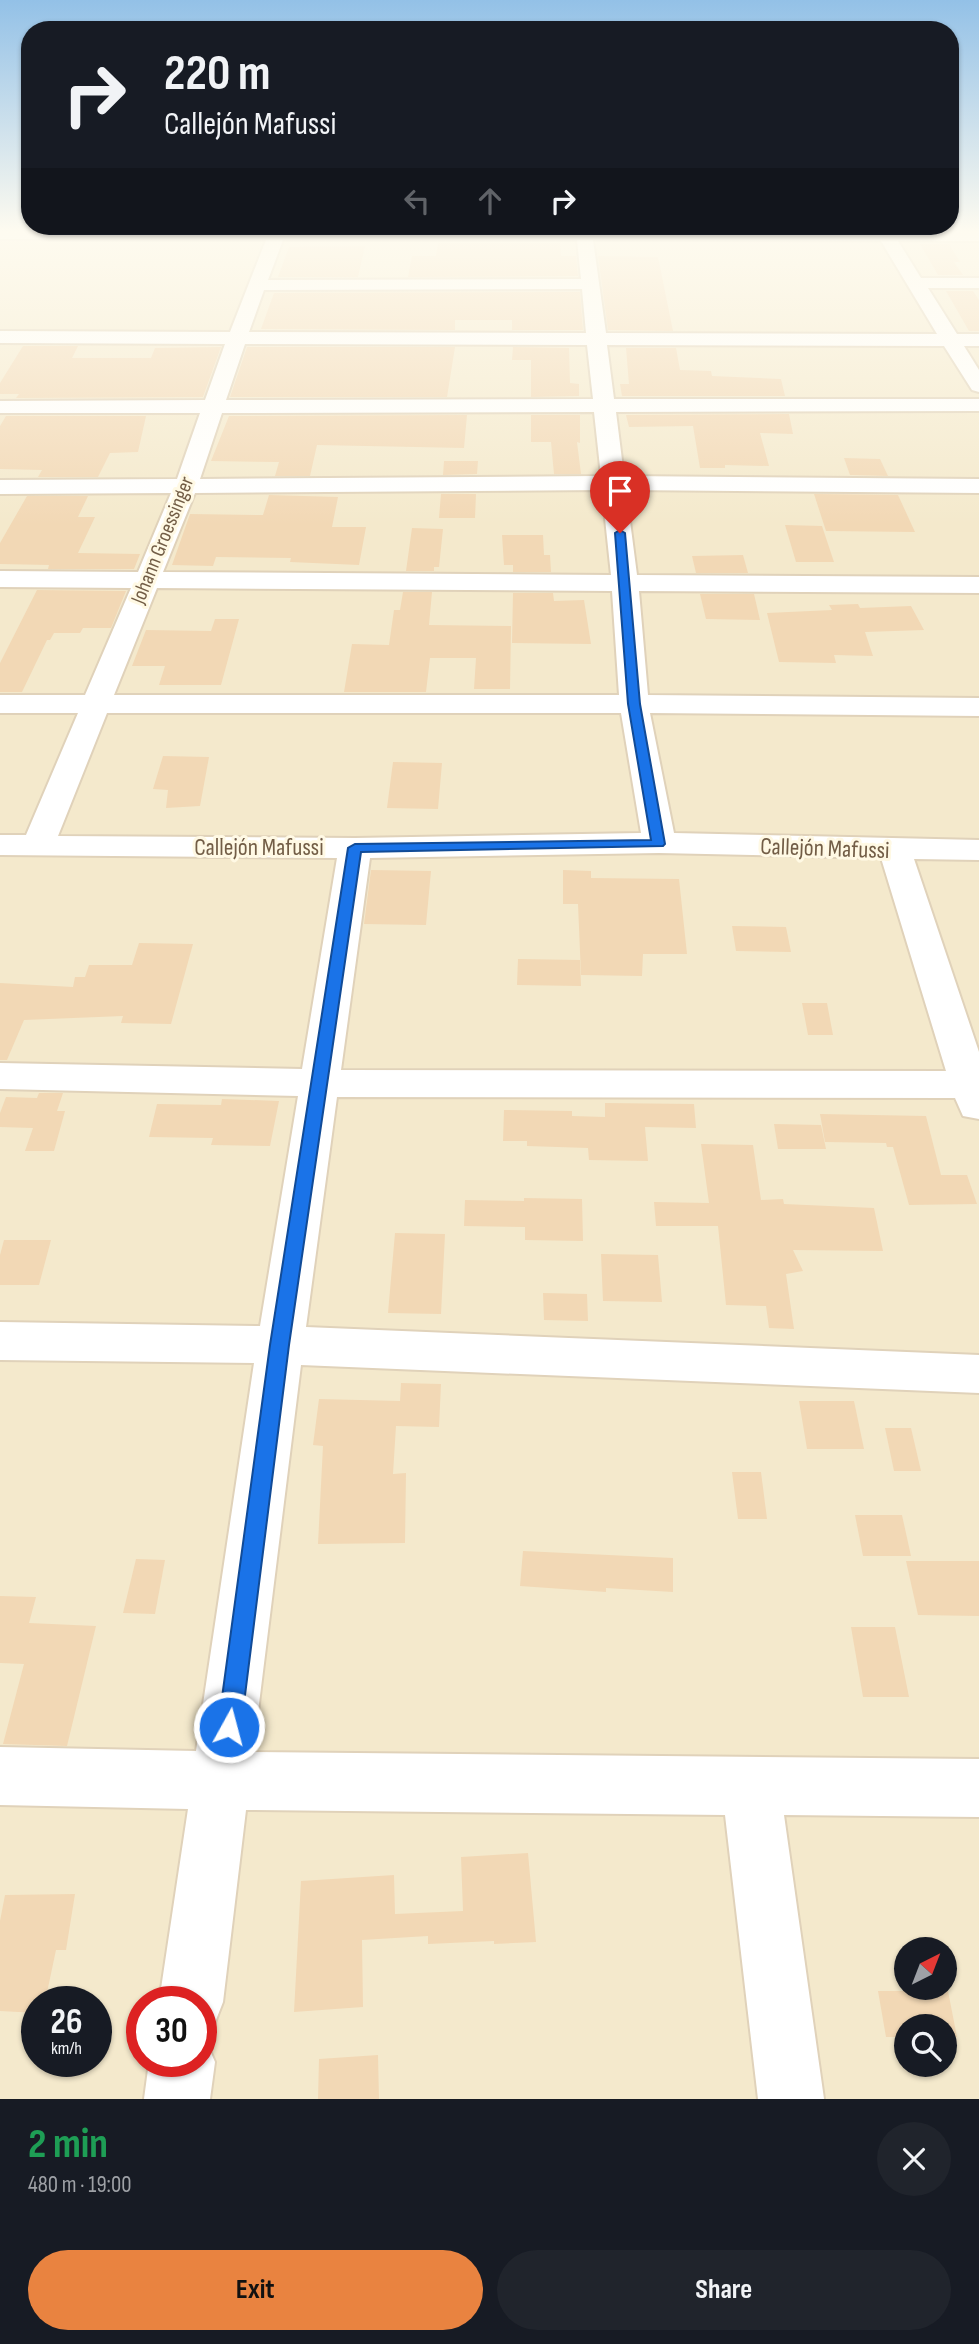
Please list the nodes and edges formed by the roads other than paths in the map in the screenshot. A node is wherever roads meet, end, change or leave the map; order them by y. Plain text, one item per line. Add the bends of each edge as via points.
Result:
1 (240, 329) edge
2 (594, 329) edge
3 (946, 329) edge
4 (0, 337) edge
5 (237, 338) junction
6 (952, 339) junction
7 (596, 340) junction
8 (979, 340) edge
9 (979, 386) edge
10 (979, 405) edge
11 (603, 406) junction
12 (0, 408) edge
13 (212, 408) junction
14 (614, 483) junction
15 (0, 486) edge
16 (186, 486) junction
17 (979, 486) edge
18 (0, 579) edge
19 (146, 580) junction
20 (625, 583) junction
21 (979, 584) edge
22 (0, 704) edge
23 (97, 704) junction
24 (634, 704) junction
25 (979, 707) edge
26 (659, 844) junction
27 (0, 845) edge
28 (38, 845) junction
29 (355, 848) junction
30 (895, 850) junction
31 (979, 850) edge
32 (0, 1076) edge
33 (321, 1083) junction
34 (976, 1094) edge
35 (0, 1341) edge
36 (279, 1345) junction
37 (979, 1374) edge
38 (0, 1776) edge
39 (222, 1781) junction
40 (751, 1786) junction
41 (979, 1788) edge
42 (193, 1986) edge
43 (181, 2077) edge
44 (177, 2099) edge
45 (791, 2099) edge

1 - 5 street, Johann Groessinger
2 - 7 street
3 - 6 street
4 - 5 street
5 - 7 street
5 - 13 street, Johann Groessinger
6 - 7 street
6 - 8 street
6 - 9 street
7 - 11 street
10 - 11 street
11 - 13 street
11 - 14 street
12 - 13 street
13 - 16 street, Johann Groessinger
14 - 16 street
14 - 17 street
14 - 20 street
15 - 16 street
16 - 19 street, Johann Groessinger
18 - 19 street
19 - 20 street
19 - 23 street, Johann Groessinger
20 - 21 street
20 - 24 street
22 - 23 street
23 - 24 street
23 - 28 street, Johann Groessinger
24 - 25 street
24 - 26 street
26 - 29 street, Callejón Mafussi
26 - 30 street, Callejón Mafussi
27 - 28 street, Callejón Mafussi
28 - 29 street, Callejón Mafussi
29 - 33 street
30 - 31 street, Callejón Mafussi
30 - 34 street
32 - 33 street
33 - 34 street
33 - 36 street
35 - 36 street
36 - 37 street
36 - 39 street
38 - 39 street
39 - 40 street
39 - 42 street
40 - 41 street
40 - 45 street
43 - 44 street

